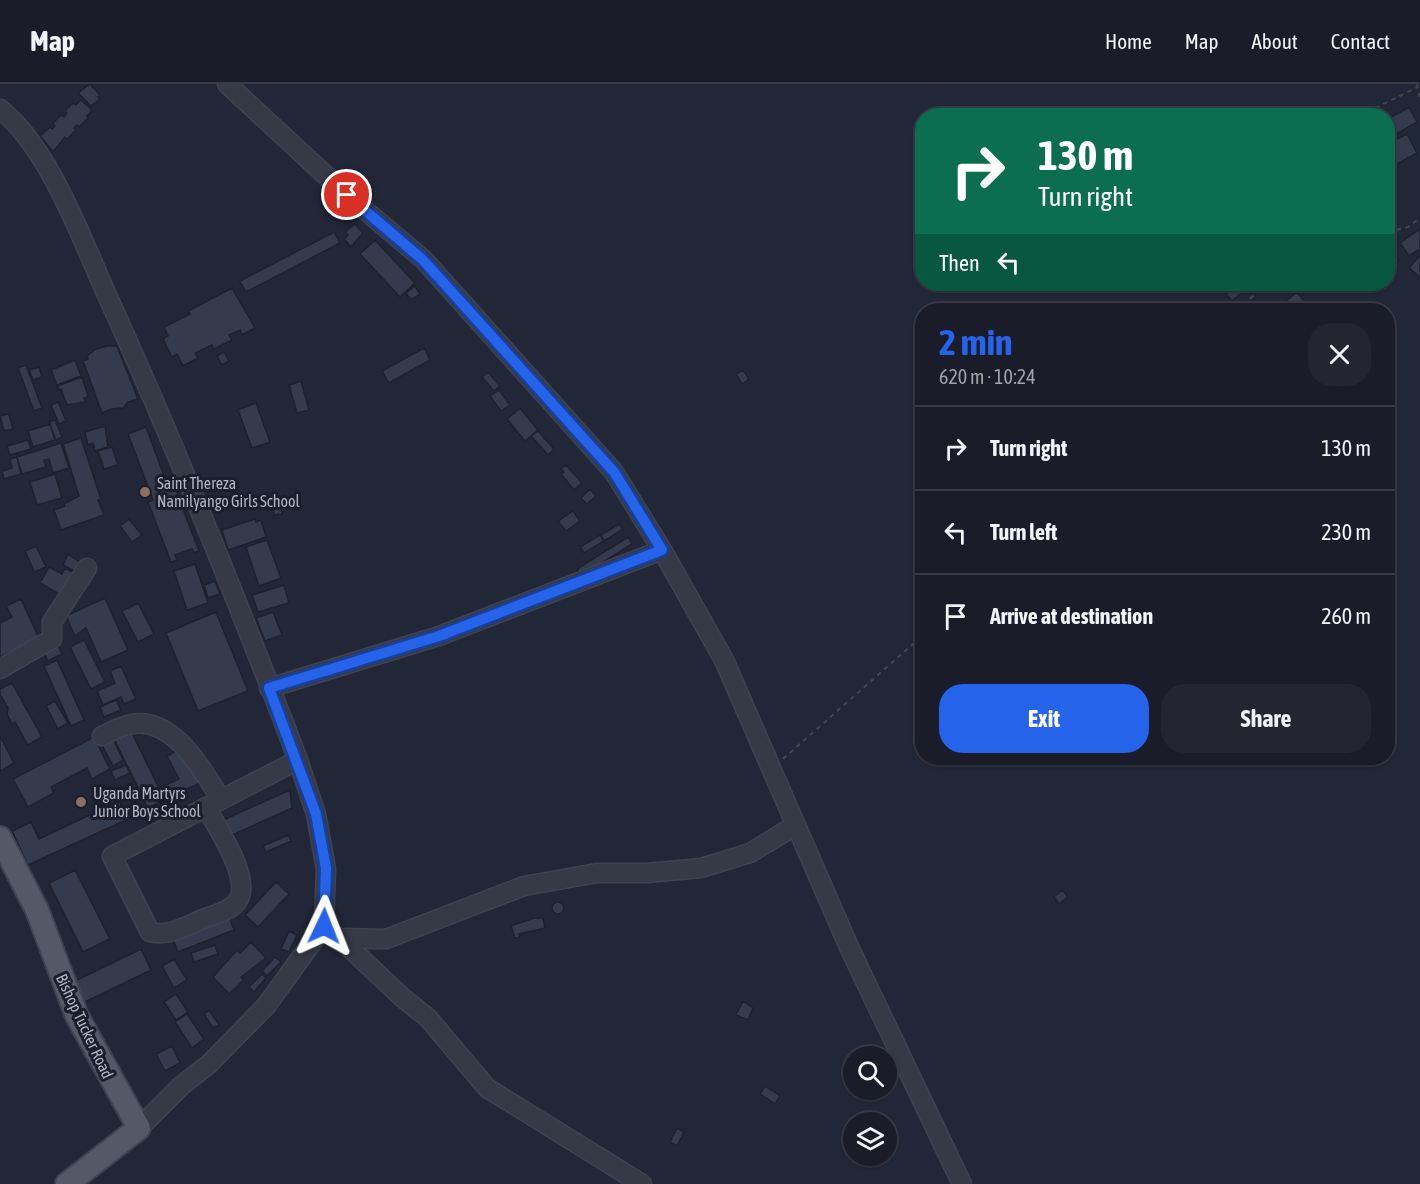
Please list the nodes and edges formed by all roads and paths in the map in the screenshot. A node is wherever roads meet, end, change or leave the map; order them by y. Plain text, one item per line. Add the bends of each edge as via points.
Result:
1 (227, 84) edge
2 (1417, 86) edge
3 (1420, 100) edge
4 (1374, 108) edge
5 (0, 109) edge
6 (1420, 218) edge
7 (1395, 230) edge
8 (1259, 291) edge
9 (1245, 303) edge
10 (662, 550) junction
11 (87, 568) dead end
12 (915, 642) edge
13 (0, 669) edge
14 (269, 688) junction
15 (102, 736) dead end
16 (298, 760) junction
17 (771, 769) junction
18 (214, 803) junction
19 (796, 825) junction
20 (0, 838) edge
21 (324, 926) junction
22 (339, 938) junction
23 (139, 1128) junction
24 (67, 1184) edge
25 (642, 1184) edge
26 (962, 1184) edge

1 - 10 street via 423,260 614,472
2 - 3 path
2 - 4 path
5 - 14 street via 33,147 68,206 167,427
6 - 7 path
8 - 9 path
10 - 14 street via 439,636
10 - 17 street via 724,660
11 - 13 street via 52,622 52,639
12 - 17 path
14 - 16 street
15 - 18 street via 135,724 165,732 187,746
16 - 18 street
16 - 21 street via 316,814 326,868
17 - 19 street
18 - 18 street via 112,856 150,932 168,933 228,909 240,897 242,880
19 - 22 street via 750,853 701,868 597,873 524,886 386,939
19 - 26 street via 849,947
20 - 23 main road, Bishop Tucker Road via 37,910 77,1016
21 - 22 street
21 - 23 street via 266,1006
22 - 25 street via 428,1018 487,1088
23 - 24 main road

